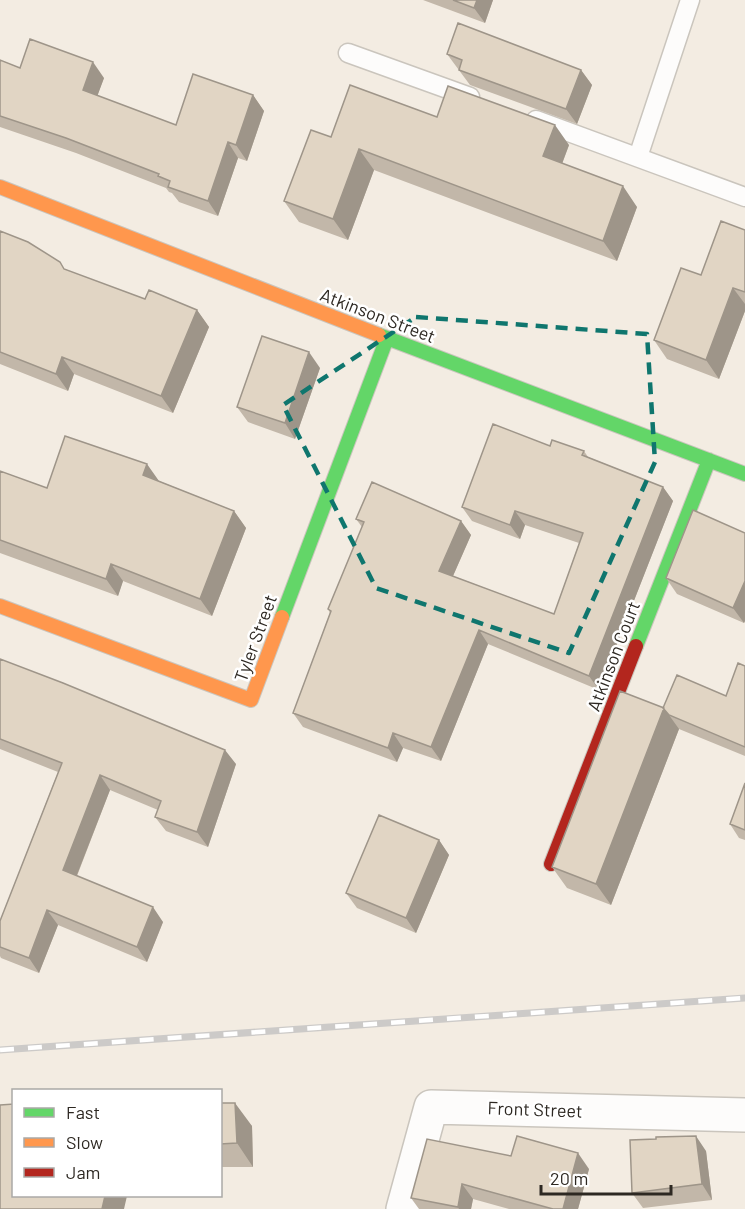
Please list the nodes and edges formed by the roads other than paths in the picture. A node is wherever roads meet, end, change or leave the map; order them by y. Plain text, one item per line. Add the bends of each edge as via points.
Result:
1 (690, 0) edge
2 (348, 52) dead end
3 (482, 101) edge
4 (515, 113) edge
5 (638, 157) junction
6 (0, 187) edge
7 (745, 197) edge
8 (387, 338) junction
9 (709, 460) junction
10 (745, 474) edge
11 (0, 606) edge
12 (551, 864) edge
13 (745, 1115) edge
14 (403, 1209) edge

1 - 5 lane
2 - 3 lane
4 - 5 lane
5 - 7 lane
6 - 8 street, Atkinson Street
8 - 9 street, Atkinson Street
8 - 11 street, Tyler Street via 251,700
9 - 10 street, Atkinson Street
9 - 12 street, Atkinson Court
13 - 14 street, Front Street via 431,1107

